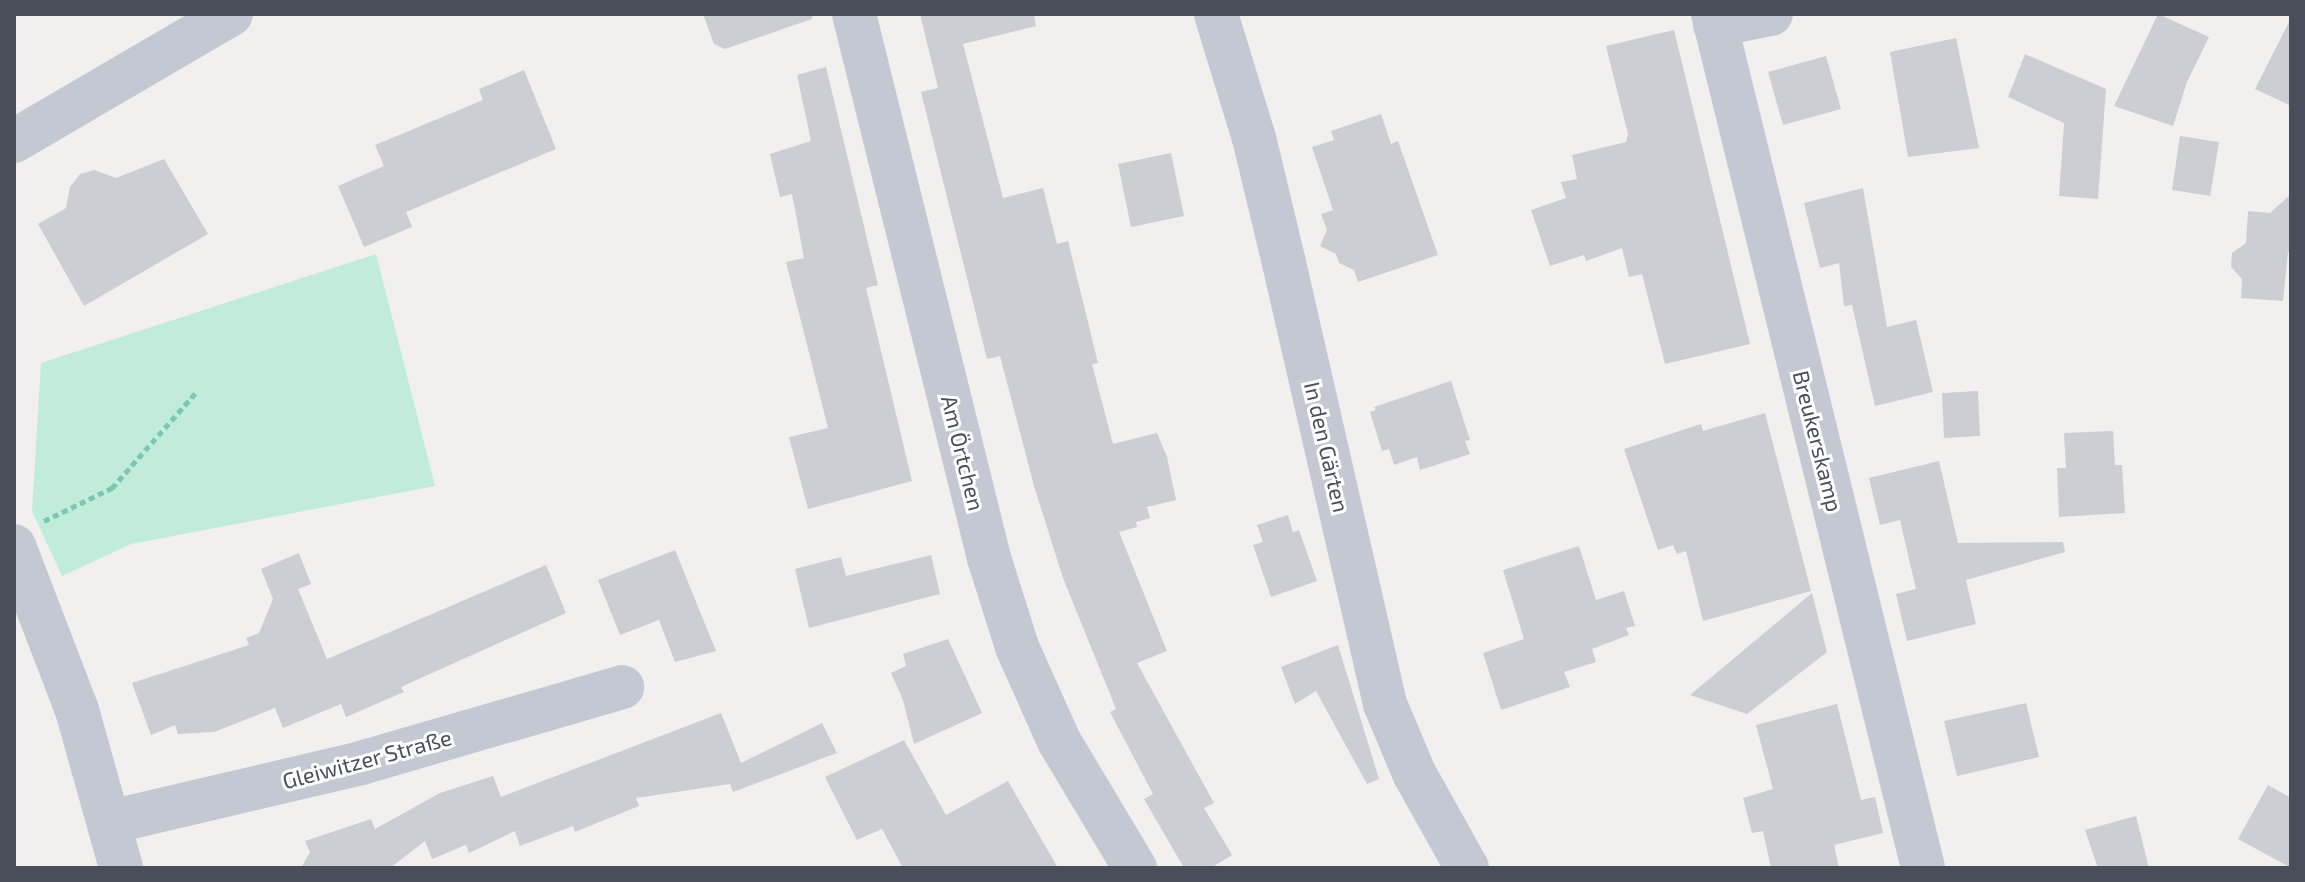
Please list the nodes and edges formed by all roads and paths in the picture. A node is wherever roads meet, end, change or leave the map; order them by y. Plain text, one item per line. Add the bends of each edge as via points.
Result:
1 (231, 14) edge
2 (854, 14) edge
3 (1216, 14) edge
4 (1771, 14) edge
5 (1714, 20) edge
6 (14, 141) edge
7 (198, 390) dead end
8 (27, 534) edge
9 (23, 595) edge
10 (622, 687) dead end
11 (110, 822) junction
12 (121, 868) edge
13 (1135, 868) edge
14 (1467, 868) edge
15 (1923, 868) edge

1 - 6 street
2 - 13 street, Am Örtchen via 989,558 1017,647 1059,741
3 - 14 street, In den Gärten via 1261,166 1385,704 1414,773
4 - 5 street
5 - 15 street, Breukerskamp
7 - 8 path via 112,488
8 - 9 street
9 - 11 street via 77,710
10 - 11 street, Gleiwitzer Straße via 361,763
11 - 12 street

